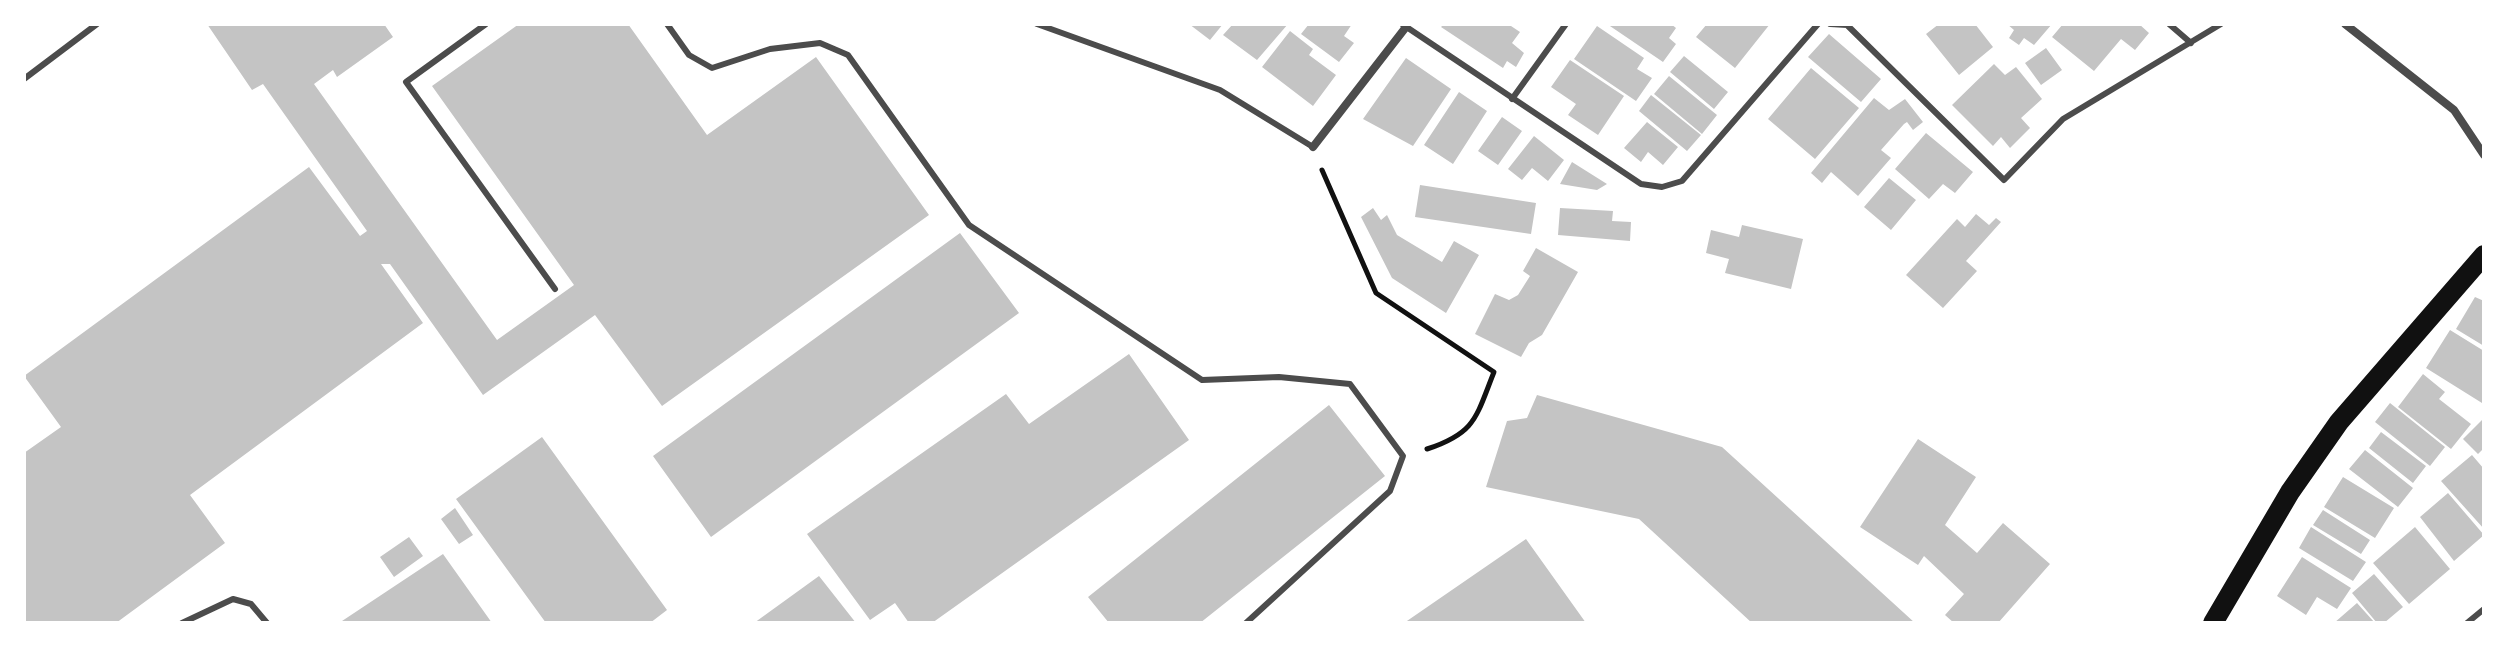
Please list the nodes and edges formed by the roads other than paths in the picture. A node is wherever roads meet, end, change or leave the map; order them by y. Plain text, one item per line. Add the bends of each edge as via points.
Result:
1 (97, 24) edge
2 (486, 24) edge
3 (667, 24) edge
4 (1037, 24) edge
5 (1566, 24) edge
6 (1818, 24) edge
7 (1830, 24) edge
8 (2169, 24) edge
9 (2221, 24) edge
10 (2345, 24) edge
11 (1405, 25) edge
12 (2191, 43) junction
13 (24, 79) edge
14 (1512, 99) junction
15 (1313, 147) joint
16 (2484, 155) edge
17 (2484, 255) edge
18 (555, 289) dead end
19 (2484, 609) edge
20 (182, 623) edge
21 (267, 623) edge
22 (1246, 623) edge
23 (2213, 623) edge
24 (2467, 623) edge

1 - 13 lane
2 - 18 lane via 406,82
3 - 22 lane via 689,55 712,68 770,49 820,43 848,55 969,225 1202,380 1279,377 1350,384 1403,456 1390,491
4 - 15 lane via 1220,90
5 - 14 lane
6 - 14 lane via 1682,181 1662,187 1641,184
7 - 12 lane via 1847,25 2004,180 2063,119
8 - 12 lane
9 - 12 lane
10 - 16 street via 2454,110
11 - 14 lane
11 - 15 street
17 - 23 main road via 2339,422 2290,492
19 - 24 lane
20 - 21 lane via 233,599 251,604

